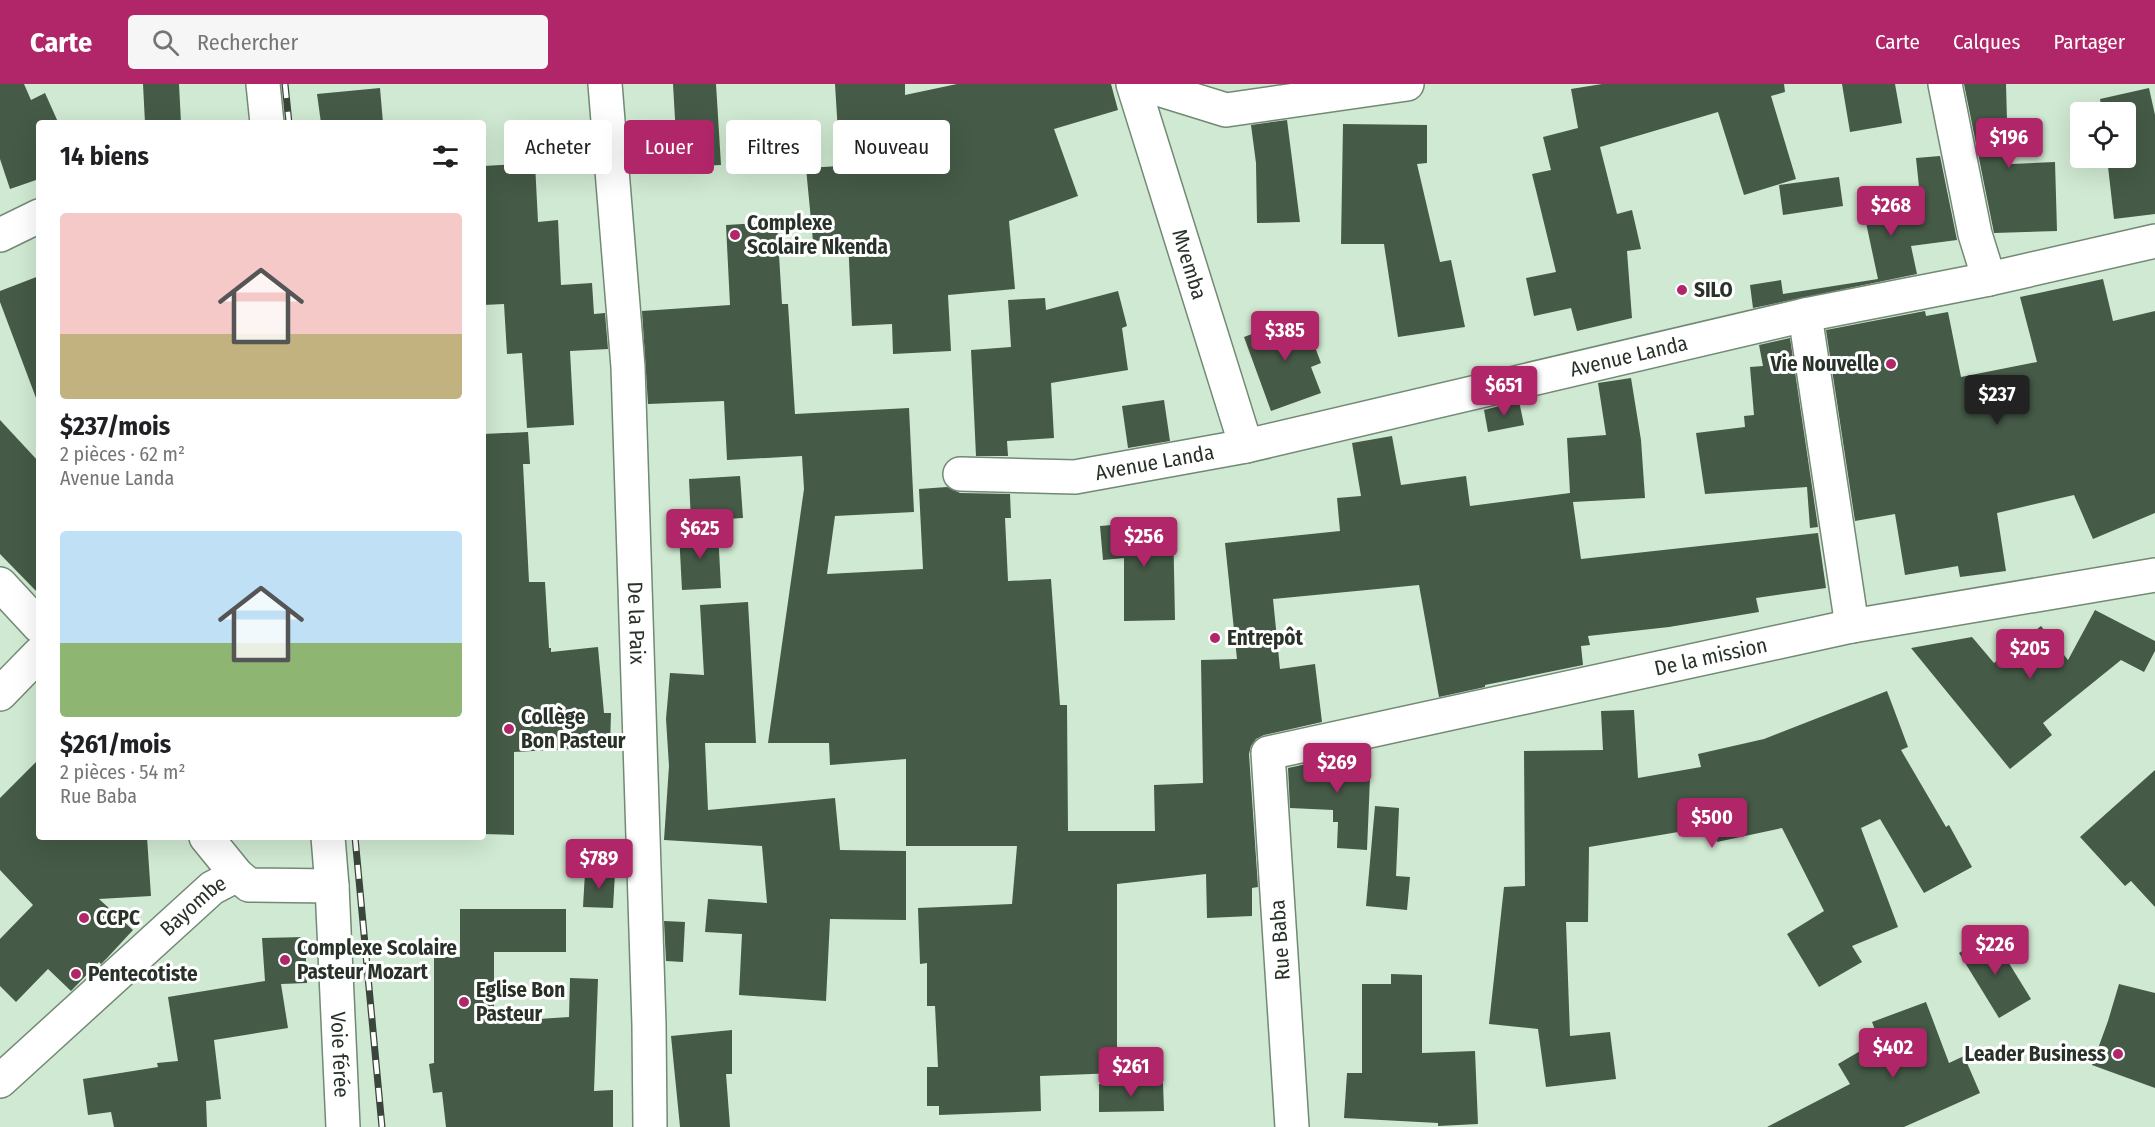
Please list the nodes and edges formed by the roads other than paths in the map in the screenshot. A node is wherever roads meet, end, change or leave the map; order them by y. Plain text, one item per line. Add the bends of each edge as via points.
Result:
1 (263, 84) edge
2 (605, 84) edge
3 (1133, 84) edge
4 (1142, 84) edge
5 (1407, 84) edge
6 (1946, 84) edge
7 (267, 120) edge
8 (36, 217) edge
9 (0, 235) edge
10 (2155, 241) edge
11 (1989, 279) junction
12 (1805, 315) junction
13 (1246, 446) junction
14 (960, 474) dead end
15 (2155, 575) edge
16 (0, 584) edge
17 (36, 623) edge
18 (1852, 626) junction
19 (36, 657) edge
20 (0, 694) edge
21 (1268, 753) joint
22 (208, 840) edge
23 (328, 840) edge
24 (237, 875) junction
25 (332, 886) junction
26 (0, 1081) edge
27 (343, 1127) edge
28 (650, 1127) edge
29 (1292, 1127) edge

1 - 7 street
2 - 28 street, De la Paix via 628,367
3 - 13 street, Mvemba
4 - 5 street via 1226,110
6 - 11 street via 1976,234
8 - 9 street
10 - 11 street, Avenue Landa
11 - 12 street, Avenue Landa
12 - 13 street, Avenue Landa
12 - 18 street
13 - 14 street, Avenue Landa via 1075,477
15 - 18 street, De la mission
16 - 17 street
18 - 21 street, De la mission
19 - 20 street
21 - 29 street, Rue Baba
22 - 24 street
23 - 25 street, Voie férée
24 - 25 street, Bayombe via 249,885
24 - 26 street, Bayombe via 212,888
25 - 27 street, Voie férée

